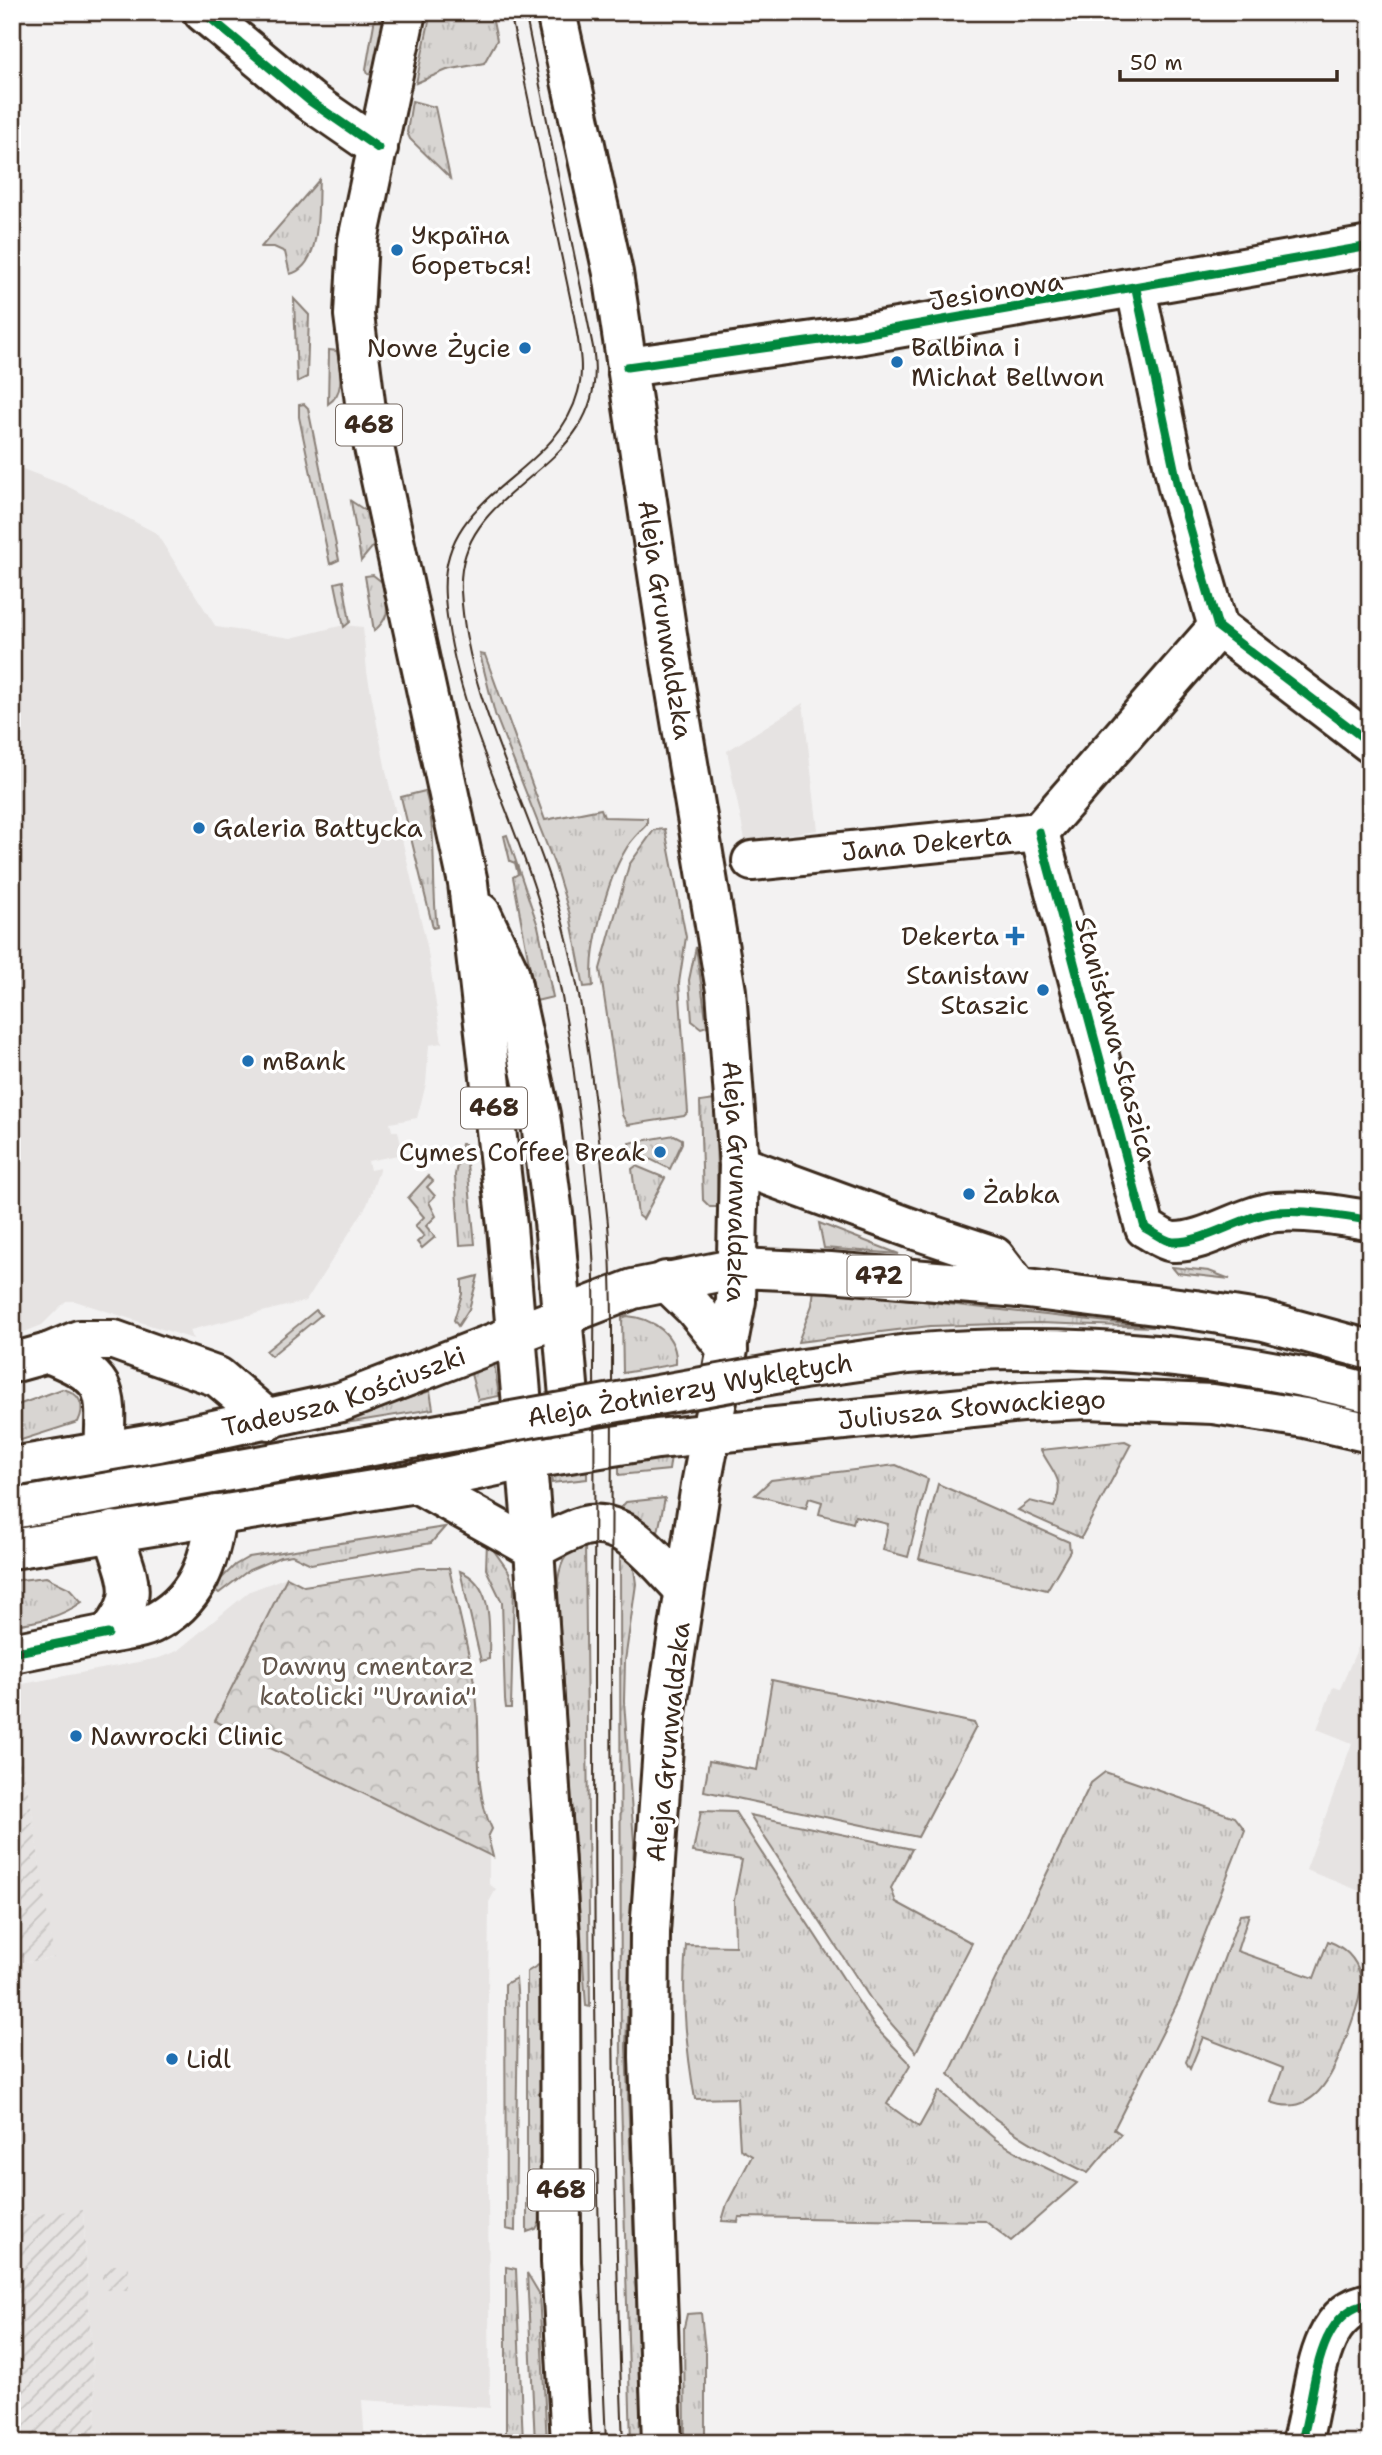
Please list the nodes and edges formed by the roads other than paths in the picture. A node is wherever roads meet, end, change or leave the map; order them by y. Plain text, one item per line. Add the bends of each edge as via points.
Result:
1 (203, 12) edge
2 (406, 12) edge
3 (556, 12) edge
4 (378, 148) junction
5 (1370, 246) edge
6 (1136, 289) junction
7 (628, 368) junction
8 (1219, 627) junction
9 (1370, 743) edge
10 (1039, 832) junction
11 (752, 861) dead end
12 (468, 883) junction
13 (739, 1165) junction
14 (1368, 1219) edge
15 (738, 1268) junction
16 (666, 1281) junction
17 (1020, 1288) junction
18 (563, 1315) junction
19 (516, 1334) junction
20 (729, 1350) junction
21 (1370, 1350) edge
22 (30, 1358) edge
23 (1370, 1393) edge
24 (269, 1420) junction
25 (710, 1432) junction
26 (1370, 1433) edge
27 (104, 1451) junction
28 (574, 1452) junction
29 (525, 1460) junction
30 (12, 1467) edge
31 (416, 1483) junction
32 (12, 1509) edge
33 (216, 1515) junction
34 (113, 1531) junction
35 (12, 1549) edge
36 (534, 1549) junction
37 (684, 1589) junction
38 (108, 1634) junction
39 (12, 1653) edge
40 (1363, 2310) edge
41 (571, 2443) edge
42 (662, 2443) edge
43 (1301, 2443) edge

1 - 4 main road via 310,101
2 - 4 main road, 468
3 - 7 main road, Aleja Grunwaldzka via 613,273
4 - 12 main road, 468 via 354,281 358,364
5 - 6 main road, Jesionowa
6 - 7 main road, Jesionowa
6 - 8 main road via 1178,487
7 - 13 main road, Aleja Grunwaldzka via 726,991
8 - 9 main road
8 - 10 main road, Jana Dekerta
10 - 11 main road, Jana Dekerta
10 - 14 main road, Stanisława Staszica via 1144,1228 1171,1242 1275,1212
12 - 18 main road via 509,972 540,1115
12 - 19 main road, 468
13 - 15 main road, Aleja Grunwaldzka
13 - 17 main road via 994,1255
15 - 16 main road
15 - 17 main road, 472
15 - 20 main road, Aleja Grunwaldzka
16 - 18 main road, Tadeusza Kościuszki
16 - 20 main road
17 - 21 main road, 472 via 1264,1321
18 - 19 main road, Tadeusza Kościuszki
18 - 28 main road
19 - 24 main road, Tadeusza Kościuszki via 341,1402
19 - 29 main road, 468
20 - 25 main road, Aleja Grunwaldzka
22 - 24 main road via 79,1340 114,1340 218,1377
22 - 27 main road via 73,1363 100,1383 106,1403
23 - 32 main road, Aleja Żołnierzy Wyklętych, bridge via 1278,1371 1135,1352 1013,1348 908,1354
24 - 27 main road, Tadeusza Kościuszki
25 - 26 main road, Juliusza Słowackiego via 1087,1399 1252,1409
25 - 28 main road, Juliusza Słowackiego
25 - 37 main road, Aleja Grunwaldzka
27 - 30 main road, Tadeusza Kościuszki
28 - 29 main road
29 - 31 main road
29 - 36 main road, 468
31 - 33 main road
31 - 36 main road
33 - 34 main road
33 - 38 main road via 210,1555 186,1597 149,1625
34 - 35 main road
34 - 38 main road via 131,1594 122,1617
36 - 37 main road via 581,1527 611,1526 630,1535
36 - 41 main road, 468 via 560,1938 561,2262
37 - 42 main road, Aleja Grunwaldzka via 665,1719 650,1932 649,2057
38 - 39 main road
40 - 43 main road via 1324,2344

